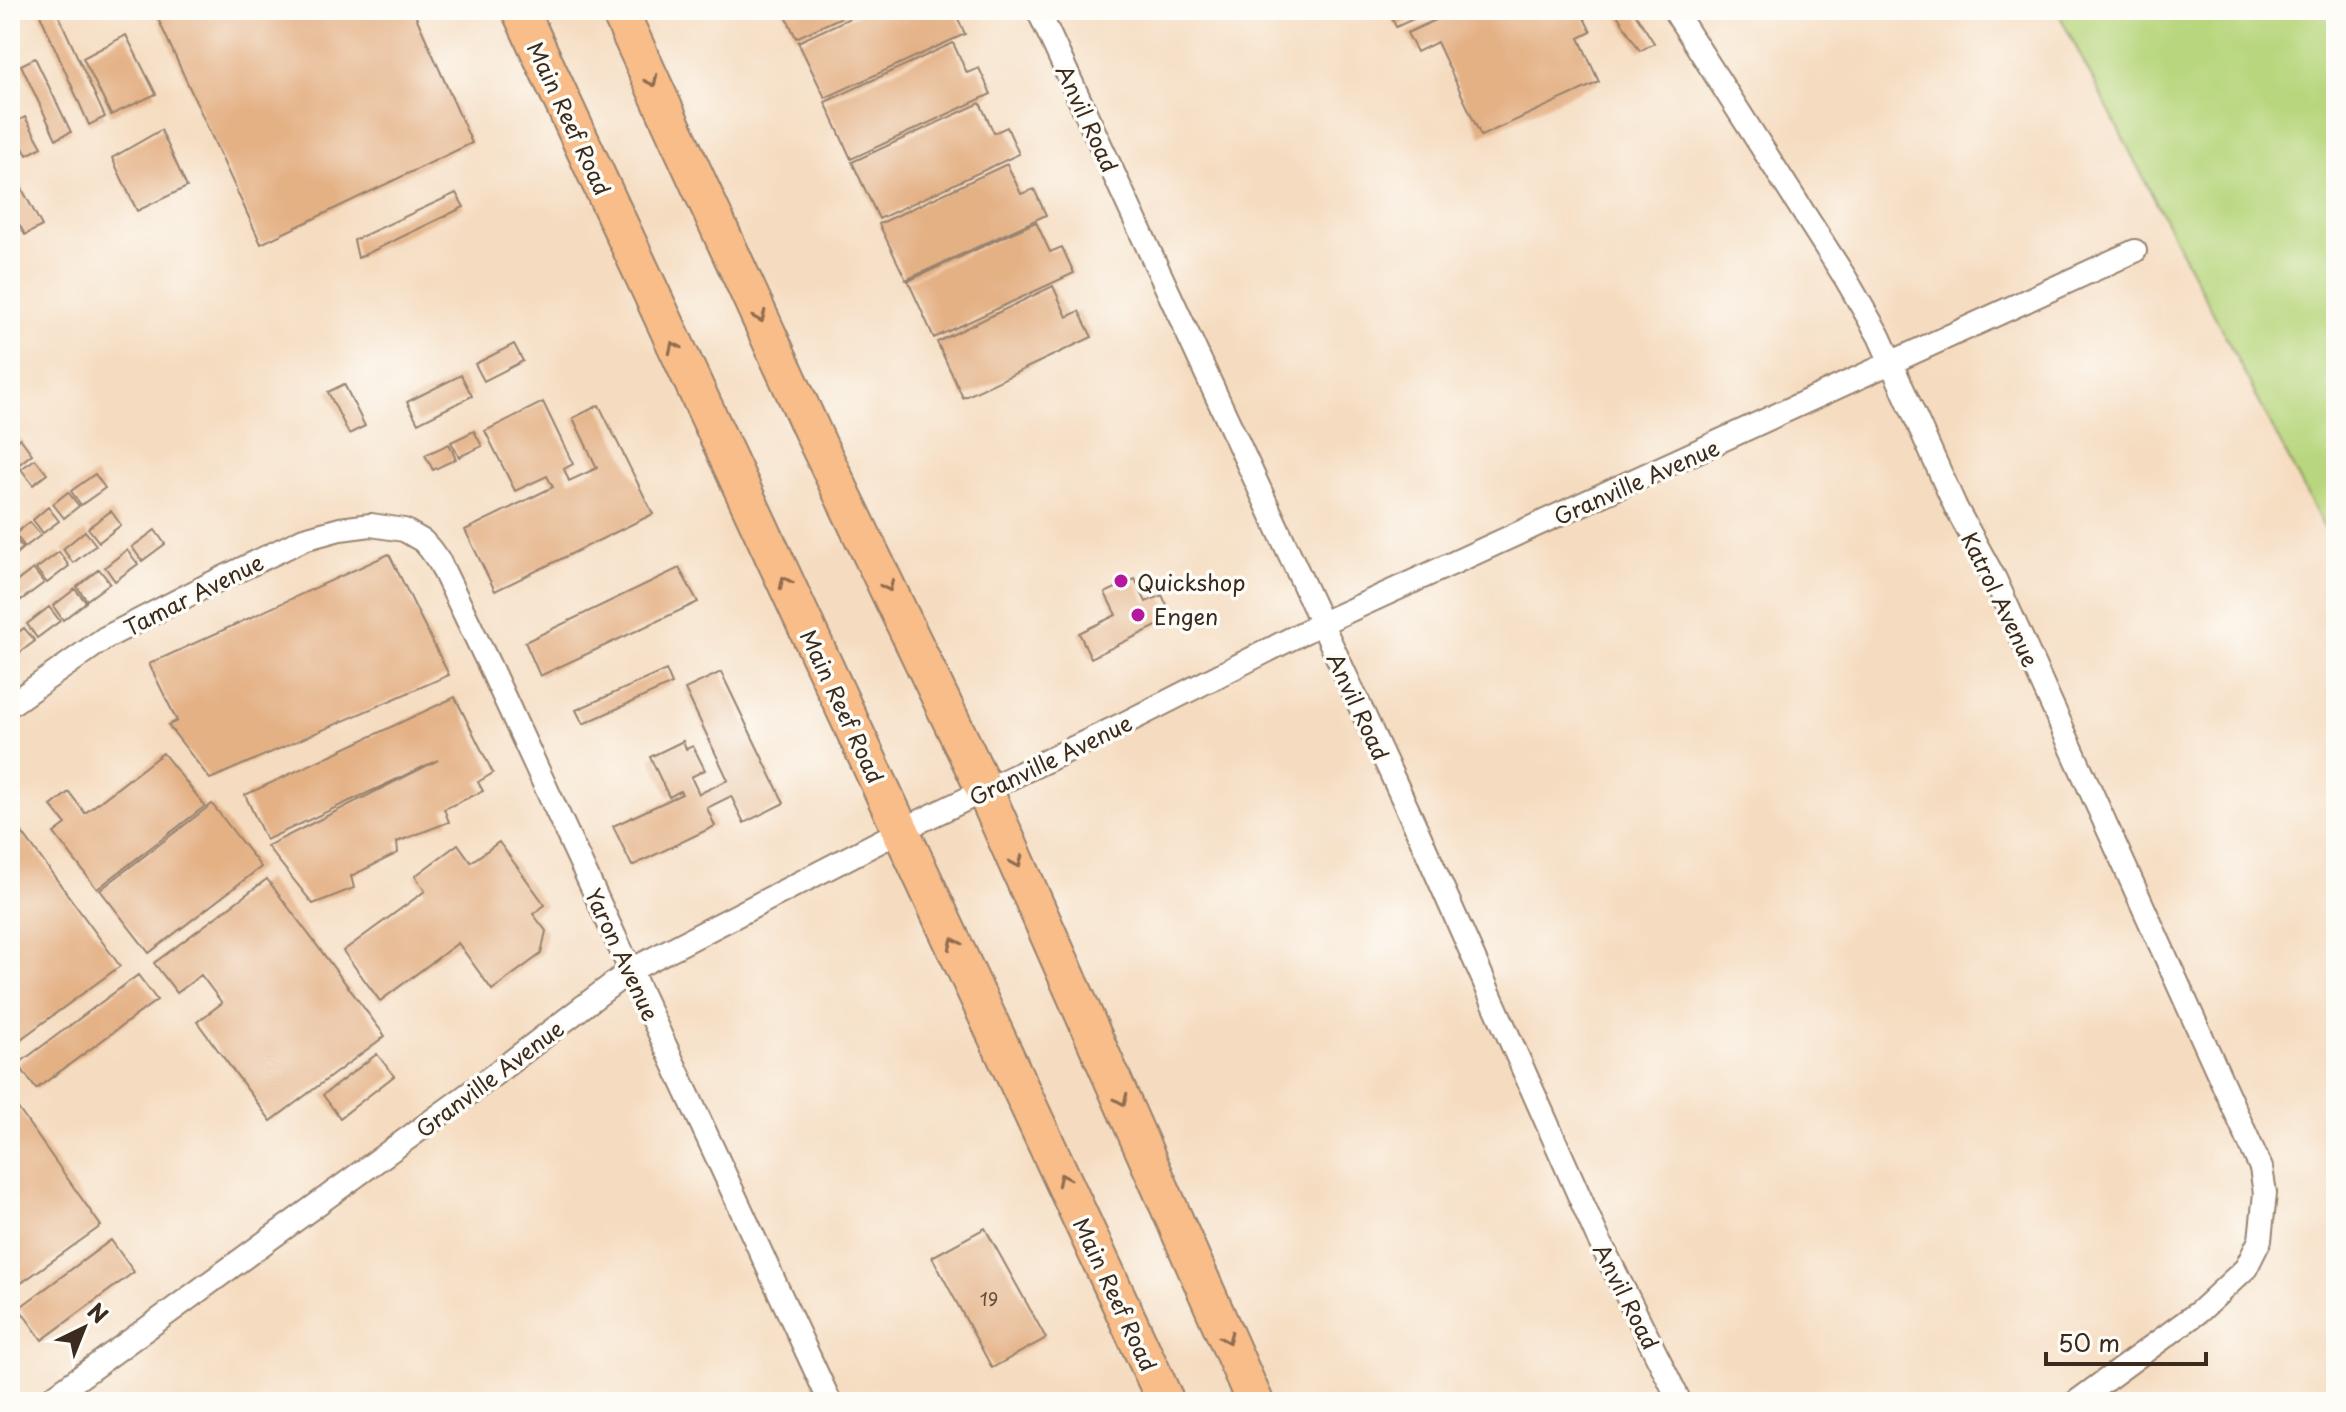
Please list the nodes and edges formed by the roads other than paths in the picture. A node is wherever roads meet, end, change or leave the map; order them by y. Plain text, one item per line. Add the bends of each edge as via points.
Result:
1 (520, 10) edge
2 (619, 10) edge
3 (1038, 10) edge
4 (1674, 10) edge
5 (2135, 251) dead end
6 (1891, 363) junction
7 (392, 527) joint
8 (1320, 624) junction
9 (10, 705) edge
10 (985, 791) junction
11 (902, 830) junction
12 (631, 970) junction
13 (46, 1402) edge
14 (830, 1402) edge
15 (1166, 1402) edge
16 (1255, 1402) edge
17 (1680, 1402) edge
18 (2076, 1402) edge

11 -> 1 main road, Main Reef Road
2 -> 10 main road
3 - 8 street, Anvil Road
4 - 6 street, Katrol Avenue via 1846,279
5 - 6 street, Granville Avenue
6 - 8 street, Granville Avenue
6 - 18 street, Katrol Avenue via 1956,508 1995,579 2261,1168 2265,1193 2260,1240 2246,1268
7 - 9 street, Tamar Avenue via 354,527 304,539 105,638
7 - 12 street, Yaron Avenue via 423,541 440,563
8 - 10 street, Granville Avenue
8 - 17 street, Anvil Road via 1597,1236
10 - 11 street, Granville Avenue
10 -> 16 main road
11 - 12 street, Granville Avenue
15 -> 11 main road, Main Reef Road
12 - 13 street, Granville Avenue
12 - 14 street, Yaron Avenue

